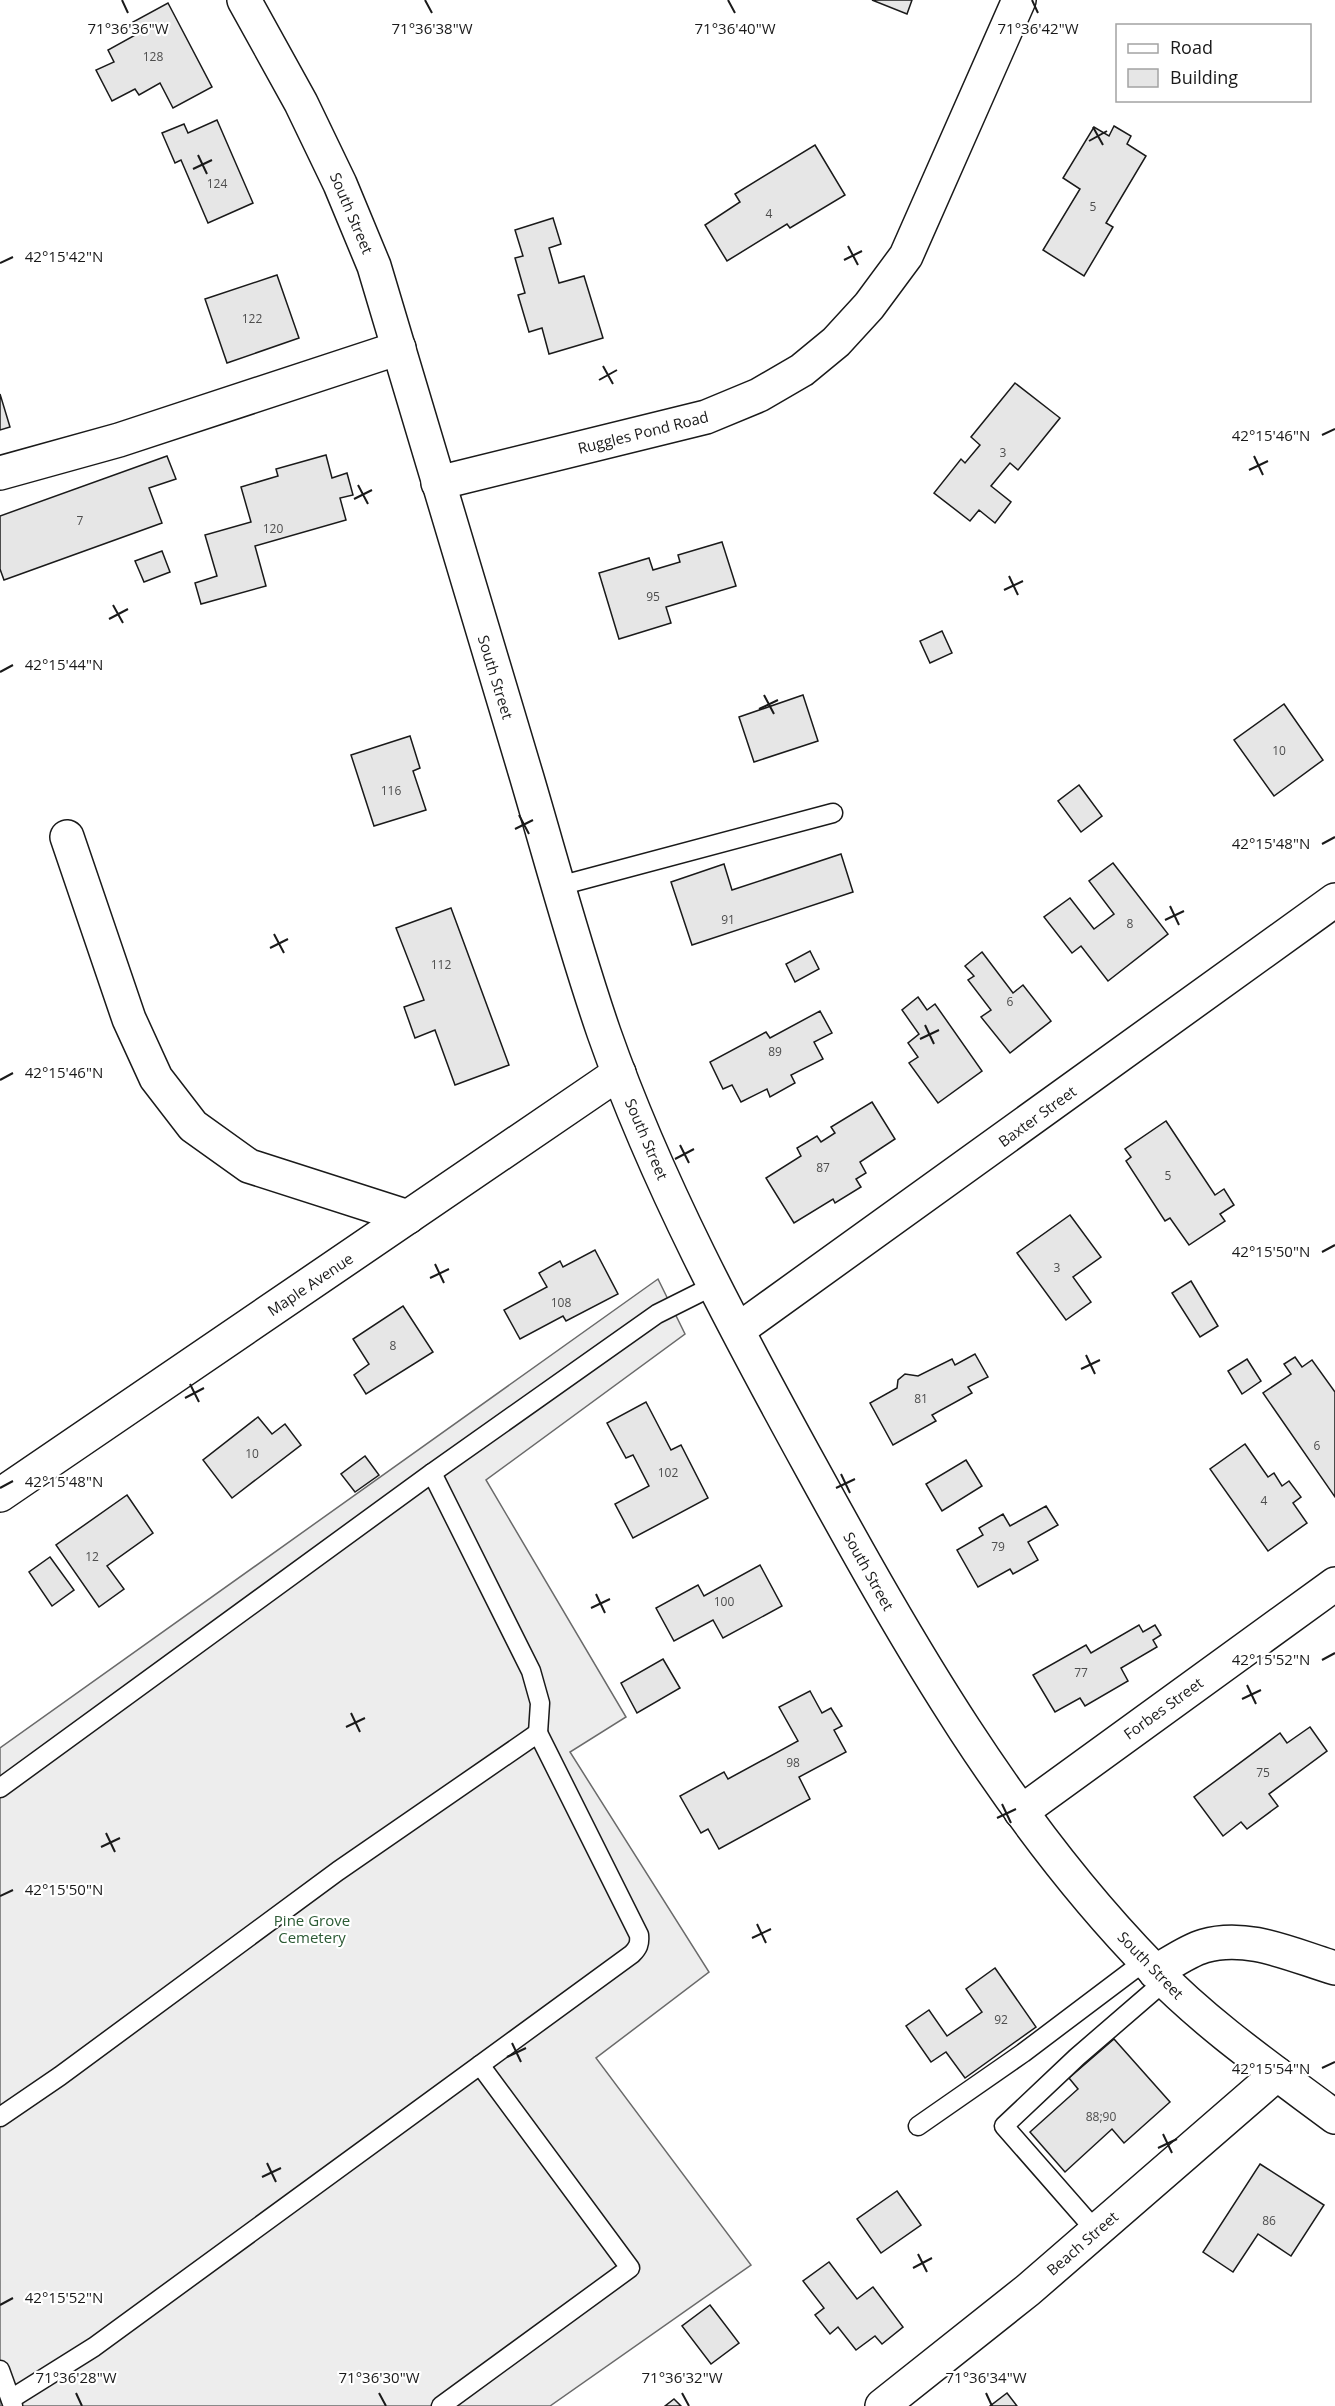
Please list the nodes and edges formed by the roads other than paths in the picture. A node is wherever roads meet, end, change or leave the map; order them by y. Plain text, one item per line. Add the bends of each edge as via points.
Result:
1 (244, 0) edge
2 (1019, 0) edge
3 (399, 348) junction
4 (0, 472) edge
5 (438, 483) junction
6 (833, 813) dead end
7 (67, 837) dead end
8 (559, 886) junction
9 (1335, 900) edge
10 (619, 1072) junction
11 (408, 1217) junction
12 (715, 1285) junction
13 (738, 1330) junction
14 (432, 1473) junction
15 (0, 1495) edge
16 (1335, 1584) edge
17 (538, 1733) junction
18 (0, 1788) edge
19 (1021, 1812) junction
20 (1335, 1968) edge
21 (1155, 1971) junction
22 (480, 2065) junction
23 (1277, 2074) junction
24 (0, 2117) edge
25 (1335, 2117) edge
26 (918, 2126) dead end
27 (1096, 2231) junction
28 (0, 2370) edge
29 (12, 2402) edge
30 (441, 2406) edge
31 (882, 2406) edge

1 - 3 street, South Street via 340,184 374,266
2 - 5 street, Ruggles Pond Road via 906,256 836,342 802,370 759,395 706,417
3 - 4 street via 119,440
3 - 5 street, South Street
5 - 8 street, South Street
6 - 8 lane
7 - 11 street via 129,1019 156,1078 193,1126 249,1166
8 - 10 street, South Street
9 - 13 street, Baxter Street
10 - 11 street, Maple Avenue
10 - 12 street, South Street via 672,1200
11 - 15 street, Maple Avenue
12 - 13 street, South Street
12 - 14 lane via 657,1314
13 - 19 street, South Street via 922,1664
14 - 17 lane via 531,1671 540,1703
14 - 18 lane
16 - 19 street, Forbes Street
17 - 22 lane via 640,1942 632,1954
17 - 24 lane via 338,1871
19 - 21 street, South Street
20 - 21 street via 1253,1943 1230,1941 1204,1946
21 - 23 street, South Street via 1198,2012
21 - 26 lane via 1023,2053
21 - 27 lane via 1077,2057 1004,2126
22 - 29 lane via 94,2347
22 - 30 lane via 630,2268
23 - 25 street, South Street
23 - 27 street, Beach Street
27 - 31 street, Beach Street via 997,2316
28 - 29 lane

